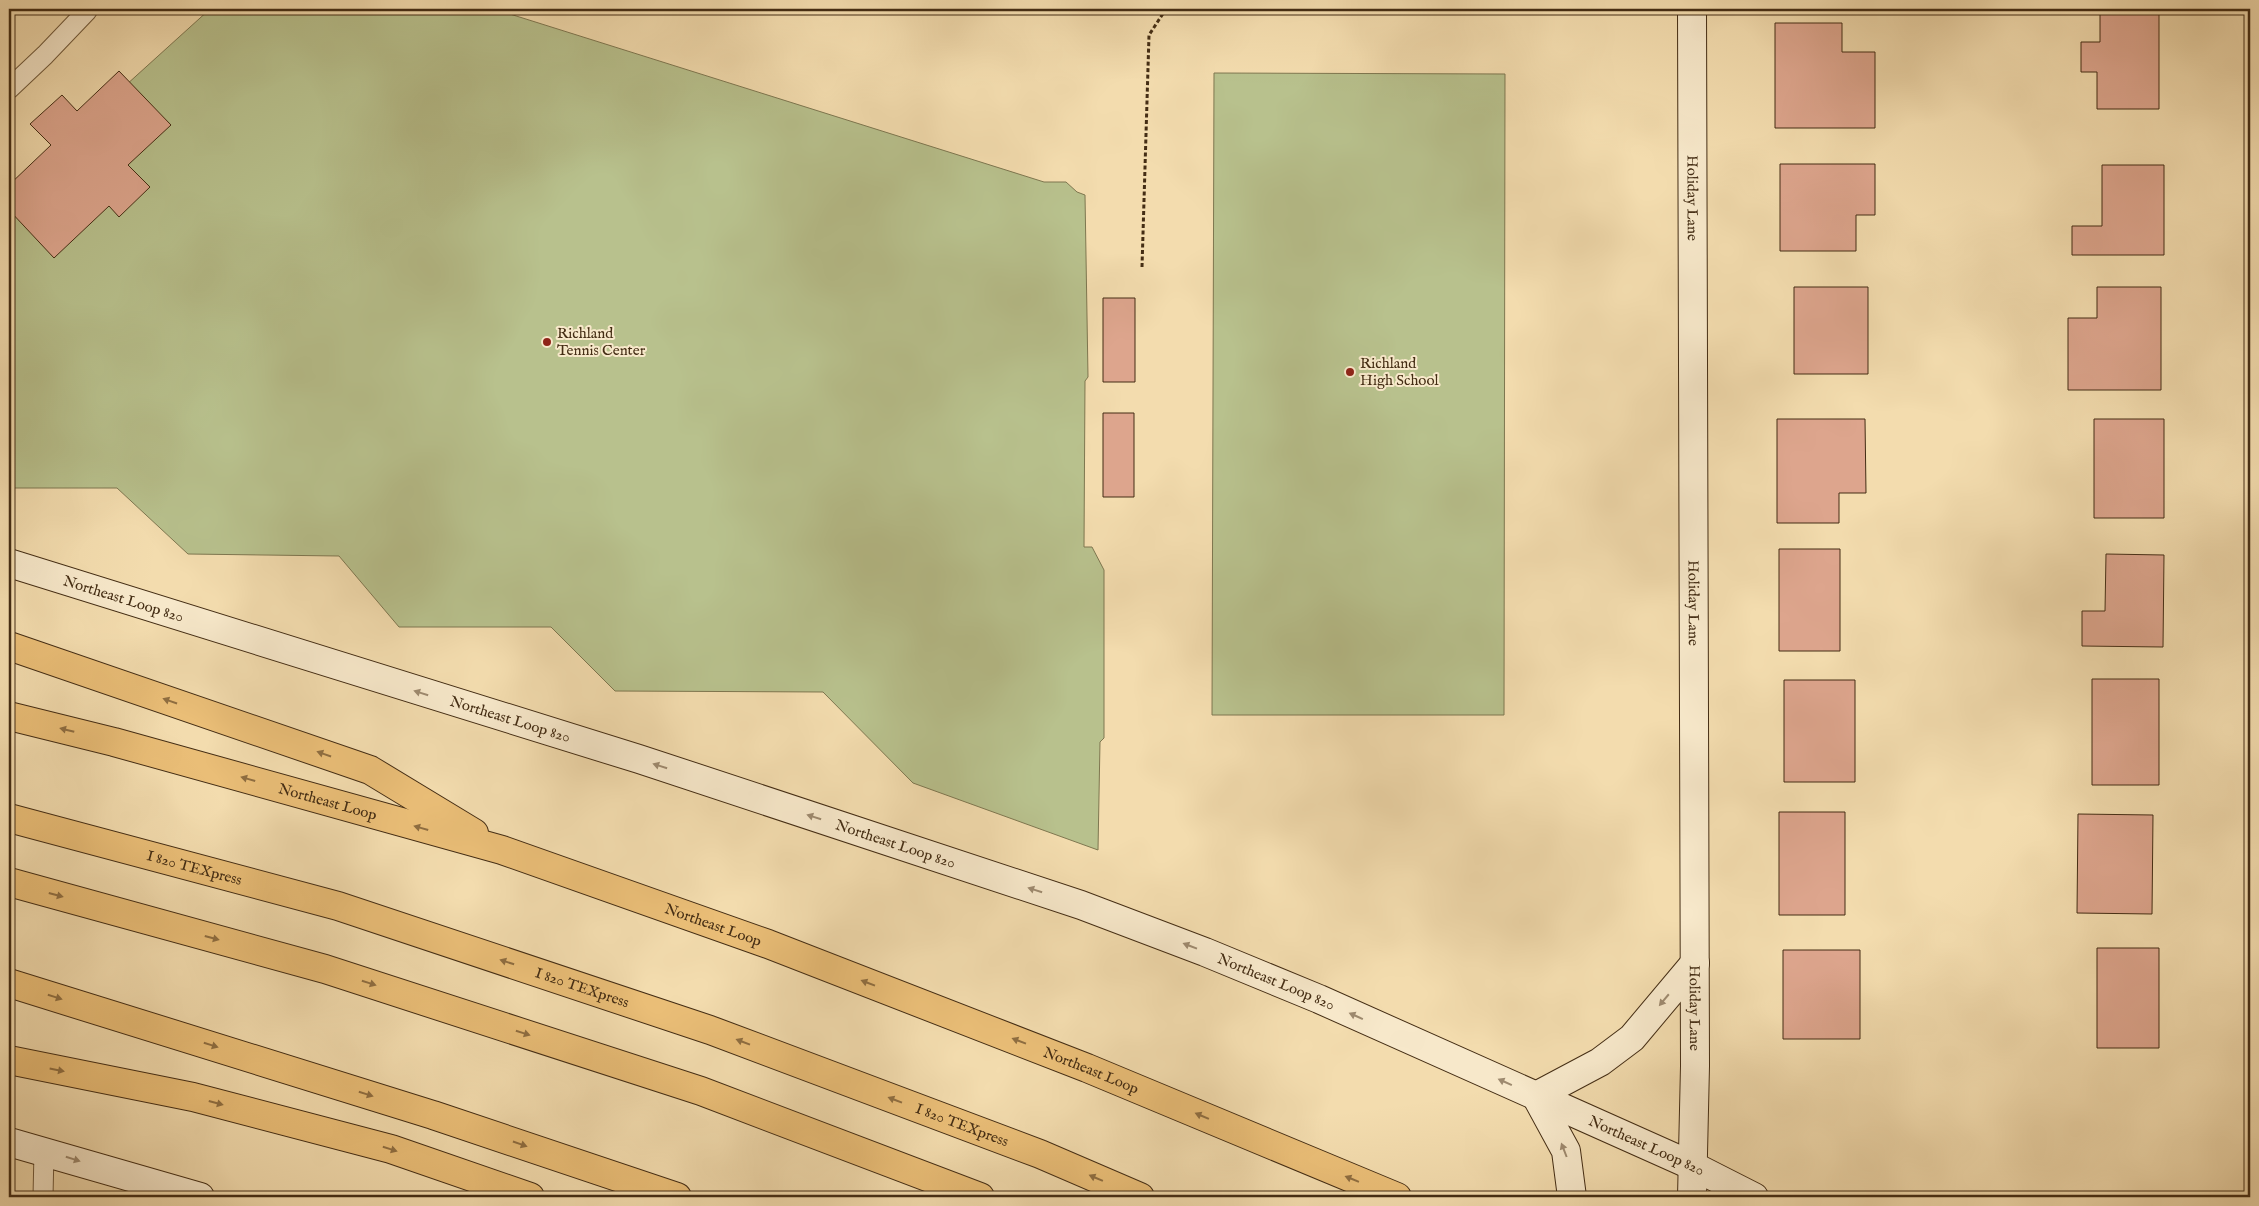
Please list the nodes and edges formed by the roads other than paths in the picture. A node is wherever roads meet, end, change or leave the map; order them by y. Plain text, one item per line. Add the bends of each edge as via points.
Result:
1 (87, 9) edge
2 (1692, 9) edge
3 (9, 89) edge
4 (9, 563) edge
5 (9, 646) edge
6 (9, 716) edge
7 (9, 818) edge
8 (502, 850) junction
9 (9, 882) edge
10 (1695, 963) junction
11 (9, 983) edge
12 (9, 1060) edge
13 (1536, 1096) junction
14 (9, 1142) edge
15 (44, 1151) junction
16 (1693, 1166) junction
17 (43, 1197) edge
18 (200, 1197) edge
19 (530, 1197) edge
20 (676, 1197) edge
21 (980, 1197) edge
22 (1140, 1197) edge
23 (1397, 1197) edge
24 (1572, 1197) edge
25 (1692, 1197) edge
26 (1754, 1197) edge

1 - 3 lane via 46,55
2 - 10 main road, Holiday Lane
13 -> 4 main road, Northeast Loop 820 via 1319,999 1081,905 639,759
8 -> 5 highway via 370,770
8 -> 6 highway, Northeast Loop
22 -> 7 highway, I 820 TEXpress via 1040,1154 692,1024 338,906
23 -> 8 highway, Northeast Loop via 1087,1068 778,947
9 -> 21 highway via 325,969 672,1082
10 -> 13 main road via 1632,1038 1600,1062
10 - 16 main road, Holiday Lane
11 -> 20 highway via 433,1115
12 -> 19 highway via 193,1097 391,1149
13 - 16 main road, Northeast Loop 820
24 -> 13 main road via 1566,1151
14 - 15 main road
15 - 17 lane
15 -> 18 main road
16 - 25 main road, Holiday Lane
16 - 26 main road, Northeast Loop 820

